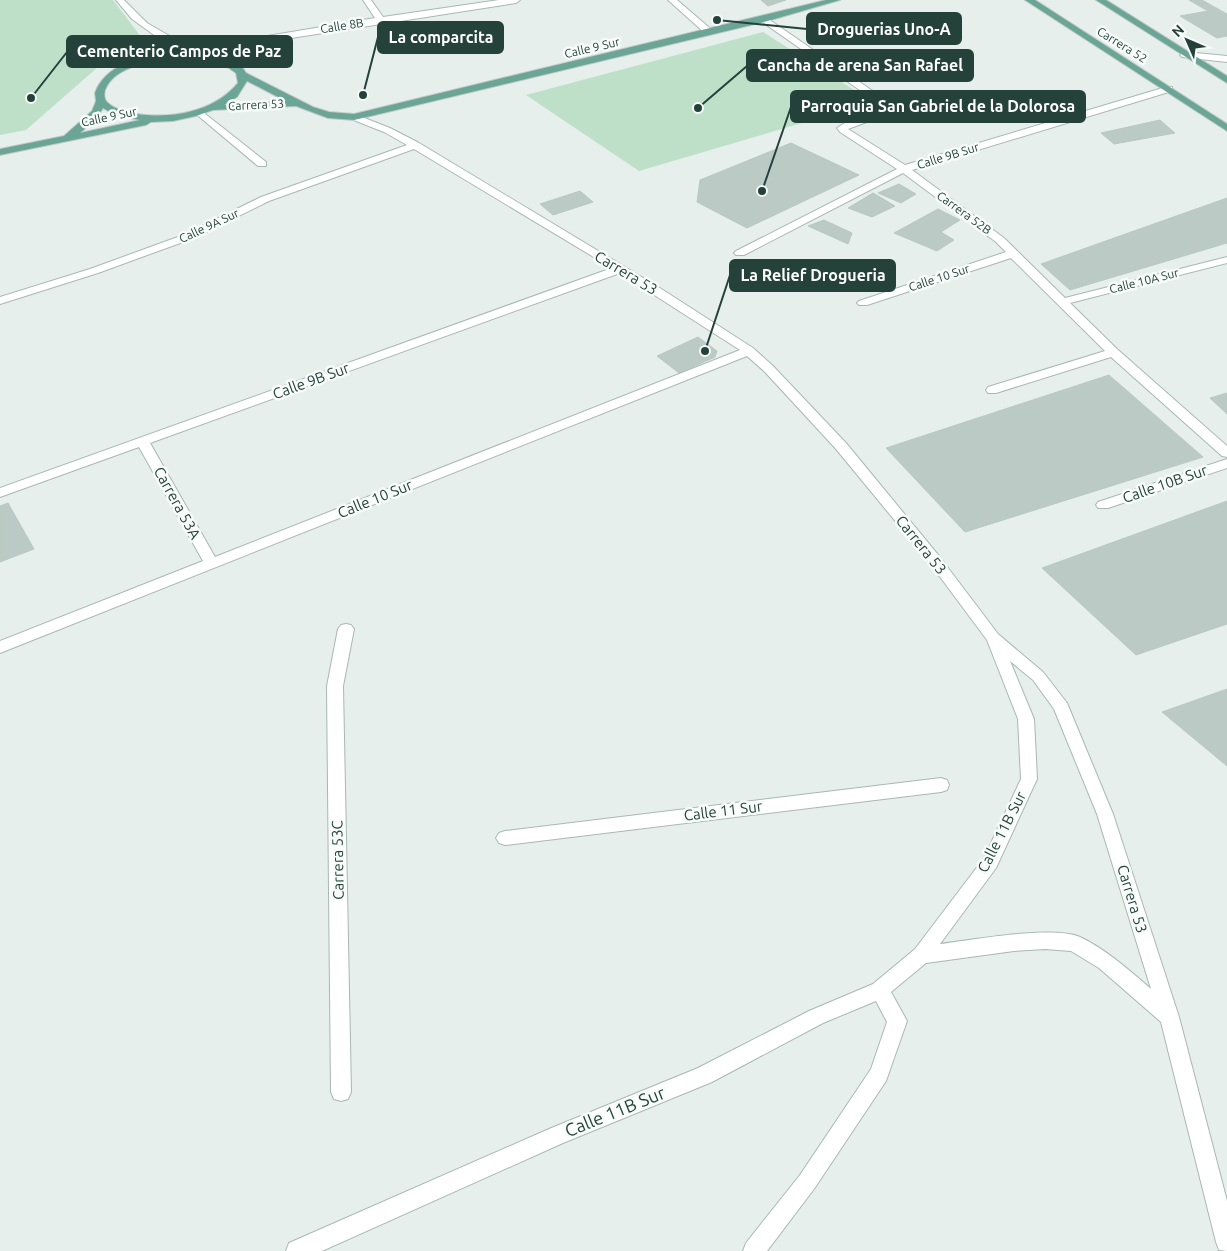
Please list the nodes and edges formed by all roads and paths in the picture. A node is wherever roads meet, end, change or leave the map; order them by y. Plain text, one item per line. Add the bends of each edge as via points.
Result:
1 (120, 0) edge
2 (367, 0) edge
3 (516, 0) edge
4 (672, 0) edge
5 (836, 0) edge
6 (1029, 0) edge
7 (1100, 0) edge
8 (381, 20) junction
9 (764, 20) junction
10 (709, 32) junction
11 (166, 39) junction
12 (196, 55) junction
13 (1186, 55) junction
14 (159, 58) junction
15 (1227, 59) edge
16 (242, 75) junction
17 (1227, 80) edge
18 (1169, 89) junction
19 (101, 101) junction
20 (299, 103) junction
21 (213, 108) junction
22 (199, 112) junction
23 (354, 117) junction
24 (157, 119) junction
25 (1227, 128) edge
26 (66, 138) junction
27 (415, 145) junction
28 (0, 152) edge
29 (262, 164) dead end
30 (904, 169) junction
31 (740, 253) dead end
32 (1014, 253) junction
33 (1227, 260) edge
34 (621, 270) junction
35 (0, 301) edge
36 (1062, 302) junction
37 (863, 303) dead end
38 (749, 351) junction
39 (1113, 352) junction
40 (992, 390) dead end
41 (143, 442) junction
42 (1227, 453) edge
43 (1227, 463) edge
44 (0, 493) edge
45 (1103, 505) dead end
46 (212, 564) junction
47 (346, 628) dead end
48 (992, 638) junction
49 (0, 647) edge
50 (941, 785) dead end
51 (505, 838) dead end
52 (922, 955) junction
53 (880, 990) junction
54 (1169, 1017) junction
55 (341, 1092) dead end
56 (1227, 1242) edge
57 (297, 1251) edge
58 (754, 1251) edge

1 - 11 street
2 - 8 street
3 - 8 street, Calle 8B
4 - 10 street
5 - 9 main road, Calle 9 Sur
6 - 18 main road, Carrera 52
7 - 13 main road, Carrera 52
8 - 12 street, Calle 8B via 225,46
9 - 10 main road, Calle 9 Sur
9 - 30 street, Carrera 52B via 888,104 889,110 842,128
10 - 23 main road, Calle 9 Sur
11 - 12 street
11 - 14 street
12 - 14 main road, Carrera 53
12 - 16 main road, Carrera 53 via 230,63
13 - 15 street
13 - 17 main road, Carrera 52
14 - 19 main road, Calle 9 Sur via 129,66 108,78 99,92
16 - 20 main road, Carrera 53
16 - 21 main road via 243,82 234,96
18 - 25 main road, Carrera 52
18 - 30 street, Calle 9B Sur
19 - 24 main road via 113,111 125,115
19 - 26 main road, Calle 9 Sur via 92,118
20 - 21 main road, Carrera 53
20 - 23 main road, Carrera 53 via 328,115
21 - 22 main road
22 - 24 main road
22 - 29 street
23 - 27 street, Carrera 53
24 - 26 main road, Calle 9 Sur
26 - 28 main road, Calle 9 Sur
27 - 34 street, Carrera 53
27 - 35 street, Calle 9A Sur via 265,199 190,236
30 - 31 street, Calle 9B Sur
30 - 32 street, Carrera 52B
32 - 36 street, Carrera 52B
32 - 37 street, Calle 10 Sur
33 - 36 street, Calle 10A Sur
34 - 38 street, Carrera 53
34 - 41 street, Calle 9B Sur
36 - 39 street, Carrera 52B
38 - 46 street, Calle 10 Sur
38 - 48 street, Carrera 53 via 841,446 934,559
39 - 40 street
39 - 42 street, Carrera 52B
41 - 44 street, Calle 9B Sur
41 - 46 street, Carrera 53A
43 - 45 street, Calle 10B Sur
46 - 49 street, Calle 10 Sur
47 - 55 street, Carrera 53C via 335,686
48 - 52 street, Calle 11B Sur via 1026,719 1029,779 990,863
48 - 54 street, Carrera 53 via 1038,676 1061,707 1105,814
50 - 51 street, Calle 11 Sur
52 - 53 street, Calle 11B Sur
52 - 54 street via 1014,942 1074,944 1106,962
53 - 57 street, Calle 11B Sur via 816,1017 705,1075 556,1136
53 - 58 street via 898,1022 879,1074 808,1182
54 - 56 street, Carrera 53

